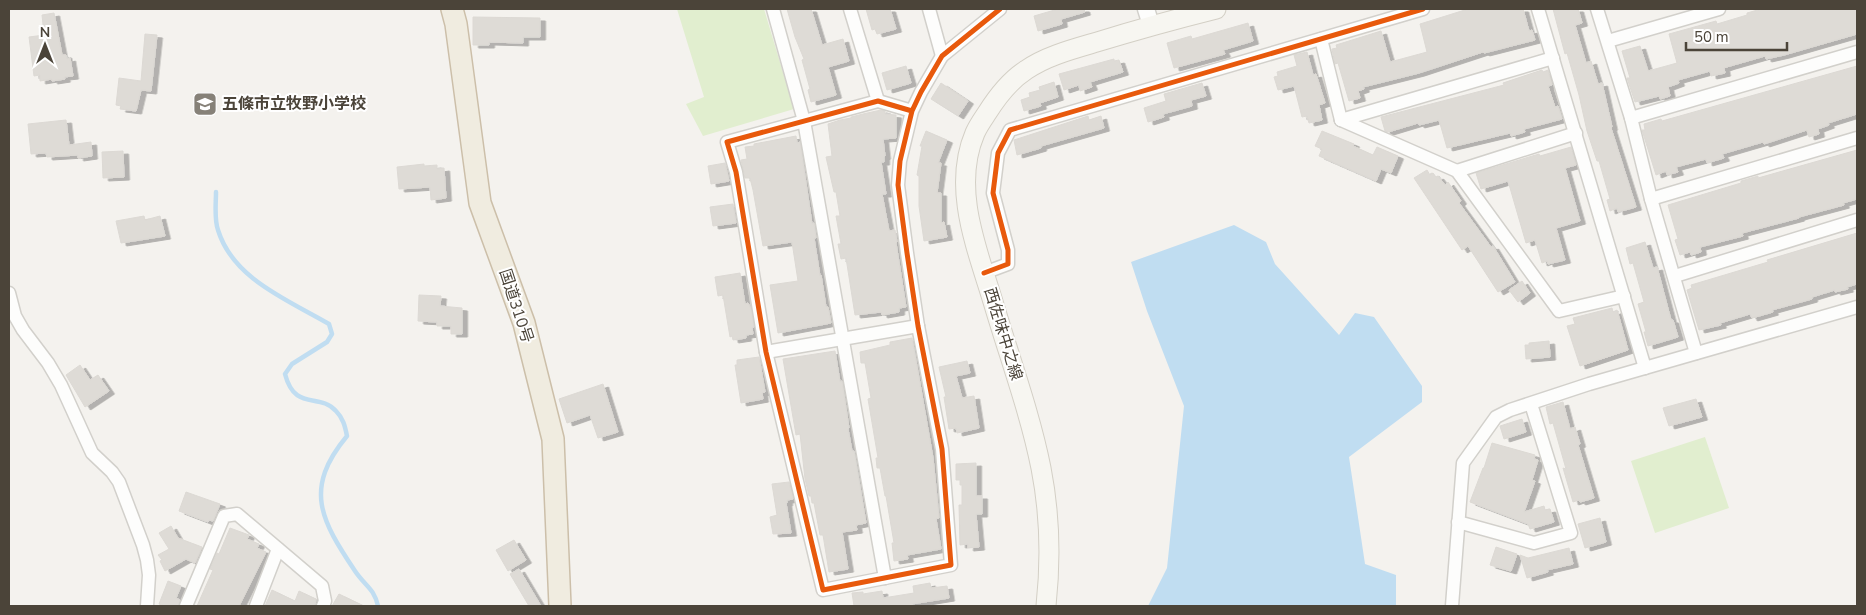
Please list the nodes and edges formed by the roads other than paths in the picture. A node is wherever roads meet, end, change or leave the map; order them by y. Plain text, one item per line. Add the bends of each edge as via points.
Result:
1 (452, 9) edge
2 (773, 9) edge
3 (850, 9) edge
4 (929, 9) edge
5 (1000, 9) edge
6 (1216, 9) edge
7 (1423, 9) edge
8 (1538, 9) edge
9 (1597, 9) edge
10 (1719, 9) edge
11 (1149, 17) edge
12 (1321, 40) junction
13 (1608, 41) junction
14 (1857, 52) edge
15 (942, 56) junction
16 (1553, 58) junction
17 (878, 101) junction
18 (912, 111) junction
19 (1631, 118) junction
20 (1341, 120) junction
21 (804, 121) junction
22 (1576, 133) junction
23 (1857, 138) edge
24 (1457, 171) junction
25 (1651, 199) junction
26 (1857, 220) edge
27 (984, 273) junction
28 (1675, 276) junction
29 (9, 293) edge
30 (1624, 296) junction
31 (1857, 310) edge
32 (918, 326) junction
33 (842, 338) junction
34 (766, 352) junction
35 (1696, 353) junction
36 (1645, 368) junction
37 (1530, 404) junction
38 (1458, 522) junction
39 (278, 550) junction
40 (885, 578) junction
41 (147, 606) edge
42 (186, 606) edge
43 (256, 606) edge
44 (323, 606) edge
45 (560, 606) edge
46 (1046, 606) edge
47 (1452, 606) edge

1 - 45 highway, 国道310号 via 480,203 524,323 553,439
2 - 21 street
3 - 17 street
4 - 15 street
5 - 15 street
6 - 11 main road, 西佐味中之線
7 - 12 street
8 - 16 street
9 - 13 street
10 - 13 street
11 - 27 main road, 西佐味中之線 via 1026,70 994,101 975,132 966,183 970,225
12 - 20 street
12 - 27 street via 1010,130 998,154 993,193 1008,250 1008,264
13 - 19 street
14 - 19 street
15 - 18 street
16 - 20 street
16 - 22 street
17 - 18 street
17 - 21 street
18 - 32 street via 900,161 898,186
19 - 25 street
20 - 24 street
21 - 33 street
21 - 34 street via 727,142 736,172
22 - 24 street
22 - 30 street
23 - 25 street
24 - 30 street via 1559,311
25 - 28 street
26 - 28 street
27 - 46 main road, 西佐味中之線 via 1041,468 1050,524
28 - 35 street
29 - 41 street via 15,316 61,384 92,453 119,482 143,545 149,575
30 - 36 street
31 - 35 street
32 - 33 street
32 - 40 street via 942,449 951,566
33 - 34 street
33 - 40 street
34 - 40 street via 823,590
35 - 36 street
36 - 37 street
37 - 38 street via 1496,418 1463,463
37 - 38 street via 1571,534 1534,543
38 - 47 street
39 - 42 street via 238,514 224,516
39 - 43 street
39 - 44 street via 322,586

